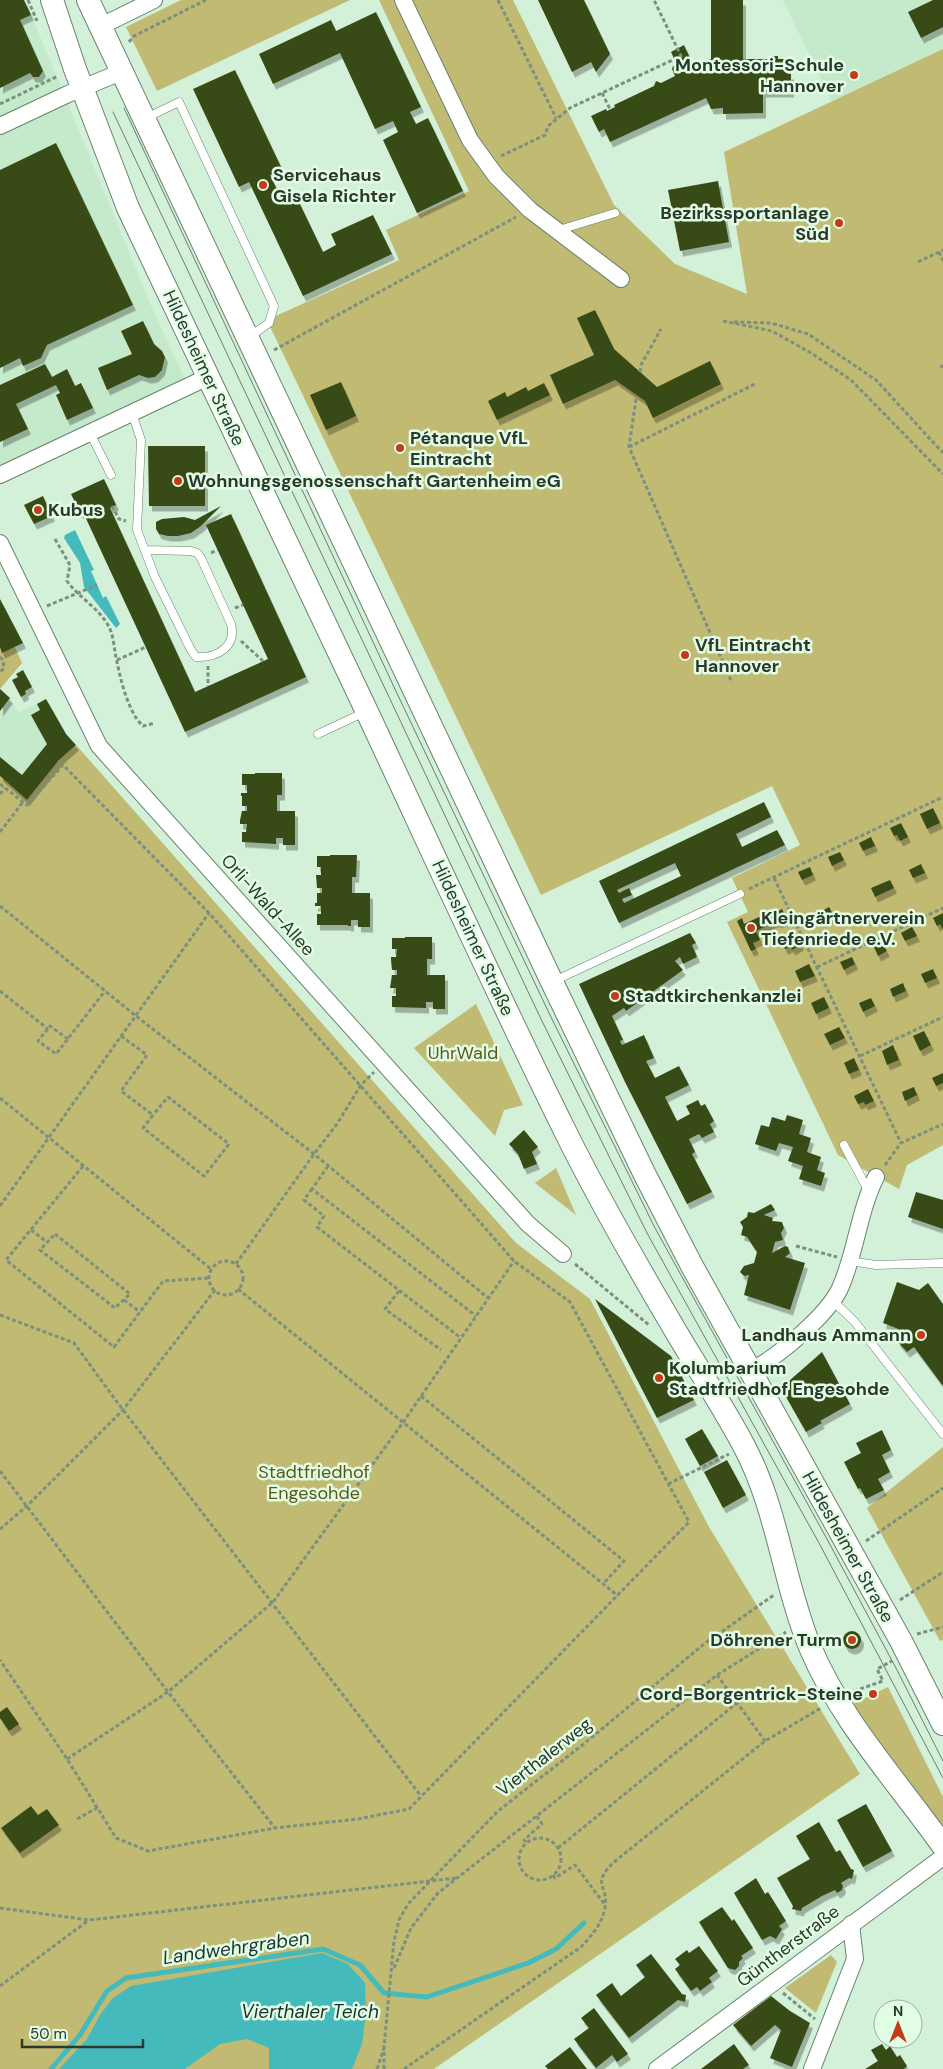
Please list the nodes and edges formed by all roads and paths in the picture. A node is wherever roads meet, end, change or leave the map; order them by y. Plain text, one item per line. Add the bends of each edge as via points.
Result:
1 (52, 0) edge
2 (88, 0) edge
3 (154, 0) edge
4 (206, 0) edge
5 (403, 0) edge
6 (498, 0) edge
7 (654, 0) edge
8 (101, 26) junction
9 (128, 44) dead end
10 (121, 72) junction
11 (82, 88) junction
12 (602, 93) junction
13 (610, 110) dead end
14 (556, 118) junction
15 (144, 119) junction
16 (0, 126) edge
17 (487, 163) junction
18 (530, 210) junction
19 (615, 213) dead end
20 (557, 231) junction
21 (941, 251) edge
22 (943, 261) edge
23 (918, 262) dead end
24 (621, 279) dead end
25 (660, 330) dead end
26 (248, 337) junction
27 (258, 358) junction
28 (640, 372) dead end
29 (208, 377) junction
30 (756, 384) dead end
31 (636, 399) dead end
32 (132, 413) junction
33 (90, 433) junction
34 (629, 447) junction
35 (943, 453) edge
36 (943, 474) edge
37 (0, 475) edge
38 (111, 475) dead end
39 (112, 506) dead end
40 (137, 524) junction
41 (55, 539) dead end
42 (0, 543) edge
43 (146, 550) junction
44 (97, 585) dead end
45 (78, 593) junction
46 (34, 612) junction
47 (233, 634) junction
48 (146, 647) dead end
49 (0, 657) edge
50 (208, 657) junction
51 (117, 660) junction
52 (263, 661) dead end
53 (0, 672) edge
54 (732, 683) dead end
55 (208, 686) dead end
56 (367, 711) junction
57 (155, 723) dead end
58 (318, 734) dead end
59 (0, 784) edge
60 (5, 788) junction
61 (0, 794) edge
62 (943, 797) edge
63 (23, 802) junction
64 (0, 832) edge
65 (774, 878) junction
66 (740, 894) joint
67 (0, 906) edge
68 (943, 908) edge
69 (209, 913) junction
70 (817, 968) junction
71 (552, 982) junction
72 (0, 991) edge
73 (105, 991) junction
74 (136, 1016) junction
75 (943, 1017) edge
76 (48, 1029) junction
77 (121, 1036) junction
78 (68, 1039) junction
79 (860, 1056) junction
80 (383, 1063) junction
81 (361, 1085) junction
82 (0, 1098) edge
83 (153, 1115) junction
84 (943, 1124) edge
85 (48, 1138) junction
86 (901, 1143) junction
87 (844, 1146) dead end
88 (314, 1154) junction
89 (83, 1166) junction
90 (328, 1166) junction
91 (872, 1184) junction
92 (312, 1189) junction
93 (0, 1206) edge
94 (31, 1230) junction
95 (48, 1242) junction
96 (796, 1246) dead end
97 (563, 1254) joint
98 (514, 1261) junction
99 (850, 1261) junction
100 (943, 1263) edge
101 (236, 1264) junction
102 (212, 1269) junction
103 (209, 1278) junction
104 (238, 1289) junction
105 (215, 1290) junction
106 (399, 1290) junction
107 (488, 1298) junction
108 (124, 1300) junction
109 (833, 1301) junction
110 (140, 1312) junction
111 (0, 1315) edge
112 (476, 1316) junction
113 (655, 1330) dead end
114 (461, 1338) junction
115 (441, 1350) dead end
116 (751, 1371) junction
117 (421, 1396) junction
118 (124, 1410) junction
119 (404, 1422) junction
120 (943, 1434) edge
121 (732, 1453) dead end
122 (0, 1471) edge
123 (668, 1484) junction
124 (943, 1488) edge
125 (27, 1506) junction
126 (0, 1529) edge
127 (861, 1533) dead end
128 (943, 1572) edge
129 (603, 1584) junction
130 (776, 1593) dead end
131 (618, 1596) junction
132 (899, 1600) dead end
133 (273, 1602) junction
134 (943, 1627) edge
135 (789, 1631) dead end
136 (901, 1642) junction
137 (0, 1660) edge
138 (716, 1675) junction
139 (168, 1692) junction
140 (850, 1693) dead end
141 (737, 1703) junction
142 (824, 1706) dead end
143 (943, 1724) edge
144 (764, 1741) junction
145 (67, 1759) junction
146 (421, 1796) junction
147 (97, 1808) junction
148 (536, 1815) junction
149 (77, 1819) dead end
150 (275, 1828) junction
151 (526, 1842) junction
152 (943, 1846) edge
153 (558, 1848) junction
154 (943, 1857) edge
155 (554, 1875) junction
156 (458, 1878) junction
157 (429, 1881) junction
158 (606, 1906) junction
159 (0, 1908) edge
160 (89, 1920) junction
161 (851, 1924) junction
162 (393, 1971) junction
163 (0, 1986) edge
164 (777, 1988) dead end
165 (818, 2022) dead end
166 (384, 2047) junction
167 (377, 2069) edge
168 (384, 2069) edge
169 (404, 2069) edge
170 (657, 2069) edge
171 (812, 2069) edge

1 - 11 main road, Hildesheimer Straße
2 - 8 main road, Hildesheimer Straße
3 - 8 street
4 - 9 path via 134,36
5 - 17 street via 470,140
6 - 14 path
7 - 12 path via 681,56
8 - 10 main road, Hildesheimer Straße
10 - 11 street
10 - 15 main road, Hildesheimer Straße
11 - 16 street
11 - 29 main road, Hildesheimer Straße via 128,208
12 - 13 path
12 - 14 path
14 - 17 path via 545,135
15 - 26 main road, Hildesheimer Straße
15 - 26 lane via 179,102 217,180 274,306 270,323
17 - 18 street
18 - 20 street
18 - 27 path
19 - 20 lane
20 - 24 street
21 - 22 path
21 - 23 path
25 - 28 path
26 - 27 main road, Hildesheimer Straße
27 - 71 main road, Hildesheimer Straße
29 - 32 street
29 - 56 main road, Hildesheimer Straße
30 - 34 path
31 - 34 path
32 - 33 street
32 - 40 lane via 141,440
33 - 37 street
33 - 38 lane
34 - 54 path
35 - 36 path via 876,380 808,334 771,323 723,321 772,331 851,380
39 - 40 path via 117,519
40 - 43 lane
41 - 45 path via 70,565 67,580
42 - 46 street, Orli-Wald-Allee
43 - 47 lane via 197,553
43 - 50 lane via 155,577 191,650 196,657
44 - 45 path
45 - 46 path
45 - 51 path via 110,630
46 - 80 street, Orli-Wald-Allee via 99,746
47 - 50 lane via 229,645
47 - 52 path
48 - 51 path
49 - 53 path via 4,668
50 - 55 path
51 - 57 path via 135,719 143,726
56 - 58 lane
56 - 152 main road, Hildesheimer Straße via 566,1134 639,1268 753,1464 770,1508 803,1629 823,1675 883,1767
59 - 60 path
60 - 61 path
60 - 63 path
62 - 65 path
63 - 64 path
63 - 69 path via 27,805 63,764
65 - 66 path
65 - 70 path
66 - 71 lane
67 - 73 path
68 - 70 path
69 - 74 path
69 - 81 path
70 - 79 path
71 - 116 main road, Hildesheimer Straße via 692,1266
72 - 76 path
73 - 74 path
73 - 78 path
74 - 77 path
74 - 88 path
75 - 79 path
76 - 78 path via 50,1026
76 - 78 path via 38,1041 56,1054
77 - 83 path via 147,1055 121,1091
77 - 85 path
79 - 86 path
80 - 81 path
80 - 97 street, Orli-Wald-Allee via 528,1224
81 - 88 path
81 - 98 path
82 - 85 path
83 - 83 path via 143,1128 204,1176 229,1144 168,1096
84 - 86 path
85 - 89 path
85 - 93 path
86 - 91 path
87 - 91 lane
88 - 90 path
88 - 101 path
89 - 94 path
89 - 102 path
90 - 92 path
90 - 107 path
91 - 99 street
92 - 106 path via 304,1200 324,1216 317,1227
92 - 112 path
94 - 95 path
94 - 110 path via 6,1260 114,1347
95 - 108 path via 55,1234 130,1294
95 - 108 path via 40,1250 115,1308
96 - 99 path
97 - 113 path
98 - 107 path
98 - 123 path via 570,1302
99 - 100 lane via 876,1265
99 - 109 street
101 - 102 path via 223,1261
101 - 104 path via 242,1279
102 - 103 path
103 - 105 path
103 - 110 path via 163,1281
104 - 105 path via 229,1294
104 - 119 path
105 - 118 path
106 - 114 path
106 - 115 path via 385,1309
107 - 112 path
108 - 110 path
109 - 116 street via 783,1349
109 - 120 lane via 854,1321
111 - 118 path via 74,1343
112 - 114 path
114 - 117 path
116 - 136 main road, Hildesheimer Straße
117 - 119 path
117 - 129 path via 624,1561
118 - 125 path
118 - 133 path
119 - 129 path
119 - 133 path
121 - 123 path
122 - 125 path
123 - 131 path via 688,1522
124 - 127 path via 866,1541
125 - 126 path
125 - 139 path
128 - 132 path
129 - 131 path
130 - 157 path, Vierthalerweg via 704,1644 498,1810
131 - 146 path
133 - 139 path
133 - 146 path
134 - 136 path
135 - 138 path
136 - 140 path via 889,1648 895,1660 877,1669 883,1681
136 - 143 main road, Hildesheimer Straße
137 - 145 path
138 - 141 path
138 - 148 path
139 - 145 path
139 - 150 path
141 - 144 path
141 - 153 path
142 - 144 path
144 - 158 path via 603,1872
145 - 147 path
146 - 150 path via 409,1810
147 - 149 path
147 - 150 path via 116,1838 148,1851
148 - 151 path via 542,1824 524,1840
148 - 156 path
151 - 153 path via 545,1837
151 - 155 path via 518,1860 524,1874 541,1880
153 - 155 path via 561,1867
154 - 161 street, Güntherstraße
155 - 158 path via 555,1878 575,1865
156 - 157 path
156 - 162 path via 438,1892 421,1913
157 - 160 path
157 - 162 path, Vierthalerweg via 408,1904 399,1920 394,1941
158 - 169 path via 598,1928 581,1947
159 - 160 path
160 - 163 path
161 - 170 street, Güntherstraße
161 - 171 street via 855,1958
162 - 166 path, Vierthalerweg
164 - 165 path
166 - 167 path
166 - 168 path

